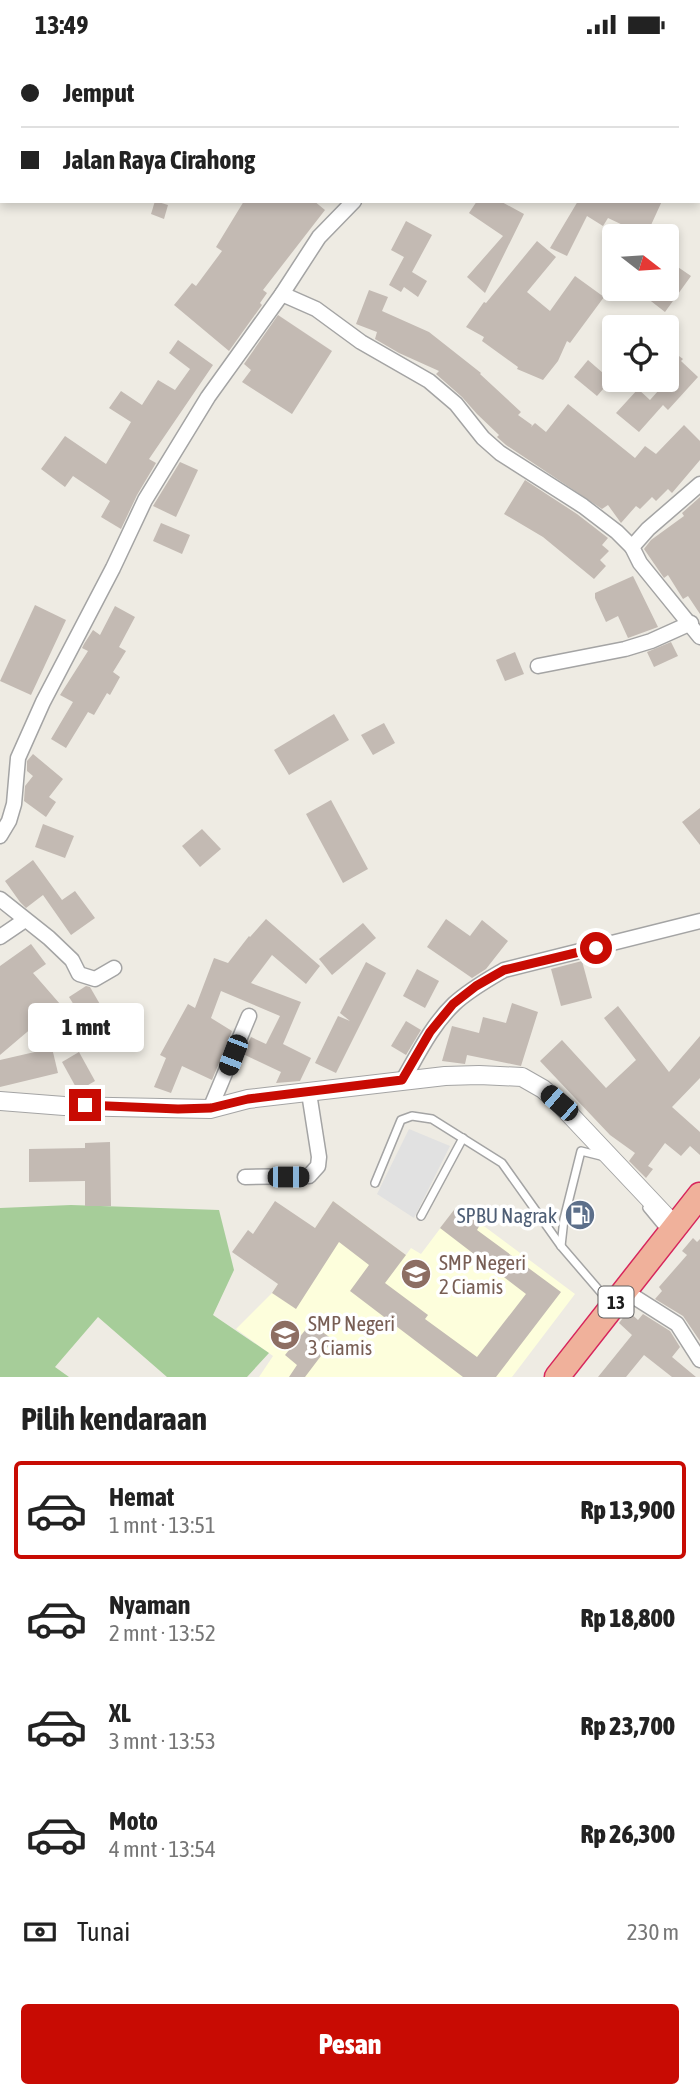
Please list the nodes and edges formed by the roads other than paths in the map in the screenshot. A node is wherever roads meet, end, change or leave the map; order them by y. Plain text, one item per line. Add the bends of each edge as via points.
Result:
1 (352, 203) edge
2 (282, 294) junction
3 (700, 484) edge
4 (632, 547) junction
5 (691, 623) junction
6 (700, 637) edge
7 (538, 666) dead end
8 (0, 836) edge
9 (0, 899) edge
10 (25, 920) junction
11 (700, 921) edge
12 (0, 937) edge
13 (114, 968) dead end
14 (248, 1016) dead end
15 (402, 1080) junction
16 (309, 1093) junction
17 (0, 1101) edge
18 (211, 1108) junction
19 (463, 1137) junction
20 (245, 1177) dead end
21 (375, 1183) dead end
22 (700, 1195) edge
23 (421, 1216) dead end
24 (672, 1230) junction
25 (561, 1247) junction
26 (619, 1299) junction
27 (700, 1360) edge
28 (557, 1377) edge

1 - 2 street via 319,237
2 - 4 street via 316,309 361,342 429,381 500,453 583,506
2 - 8 street via 208,397 145,500 18,758 14,804
3 - 4 street
4 - 5 street
5 - 6 street
5 - 7 street via 625,649
9 - 10 street
10 - 12 street
10 - 13 street via 72,960 79,974 95,979
11 - 15 street via 504,970 453,1004
14 - 18 street
15 - 16 street
15 - 24 street via 522,1077 559,1103
16 - 18 street
16 - 20 street via 319,1157 315,1172 309,1176
17 - 18 street
19 - 21 lane via 432,1119 412,1115 401,1120
19 - 23 lane
19 - 25 lane via 502,1163
22 - 24 highway, 13
24 - 25 lane via 636,1196 618,1165 581,1151
24 - 26 highway, 13
25 - 26 lane
26 - 27 street via 677,1324
26 - 28 highway, 13

